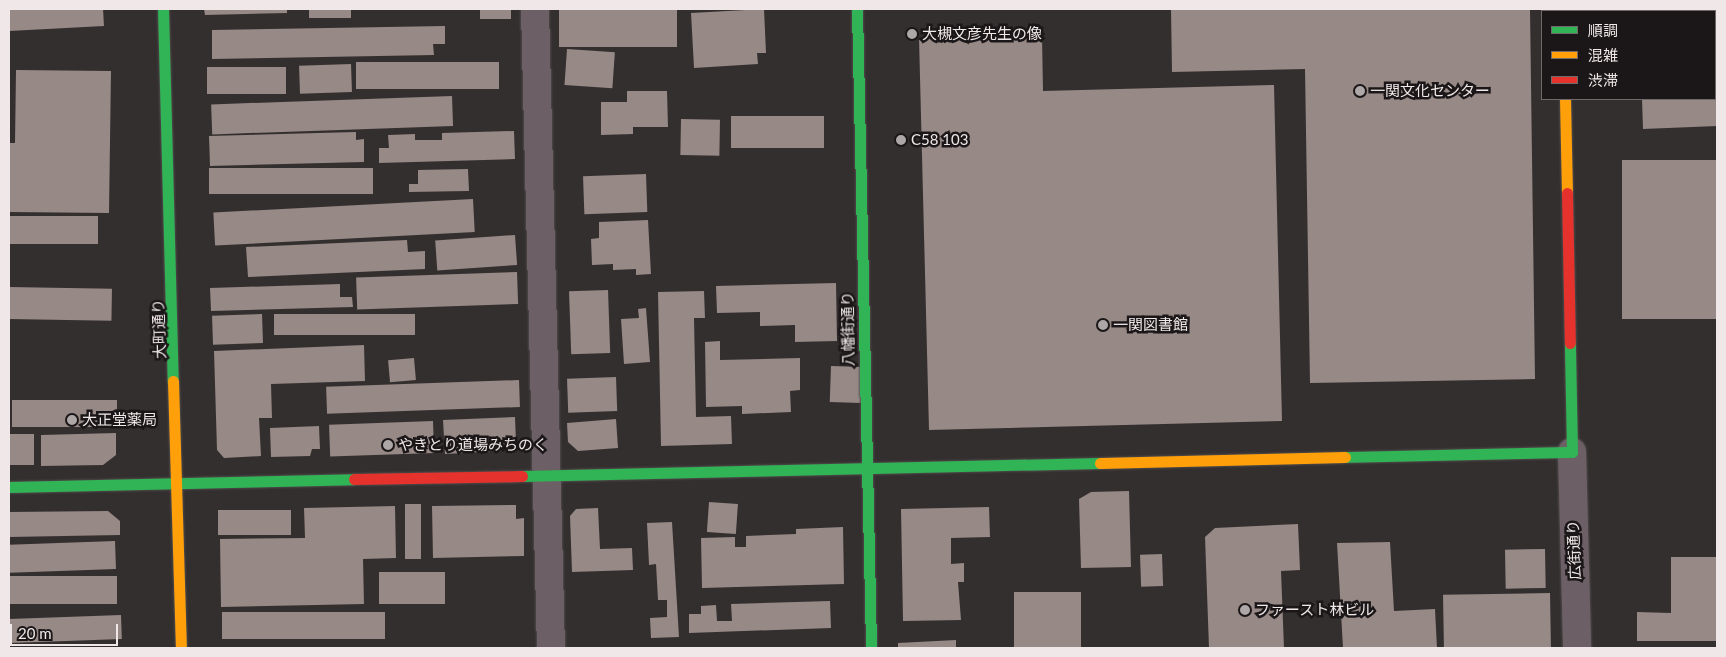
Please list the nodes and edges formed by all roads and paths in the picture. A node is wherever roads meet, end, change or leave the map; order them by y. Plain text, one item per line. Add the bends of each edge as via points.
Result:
1 (163, 9) edge
2 (536, 9) edge
3 (856, 9) edge
4 (1564, 100) edge
5 (1572, 452) junction
6 (866, 467) junction
7 (545, 477) junction
8 (179, 486) junction
9 (9, 487) edge
10 (181, 648) edge
11 (551, 648) edge
12 (872, 648) edge
13 (1577, 648) edge

1 - 8 street, 大町通り
2 - 7 street
3 - 6 street, 八幡街通り
4 - 5 street
5 - 6 street
5 - 13 street, 広街通り
6 - 7 street
6 - 12 street, 八幡街通り
7 - 8 street
7 - 11 street
8 - 9 street
8 - 10 street, 大町通り

